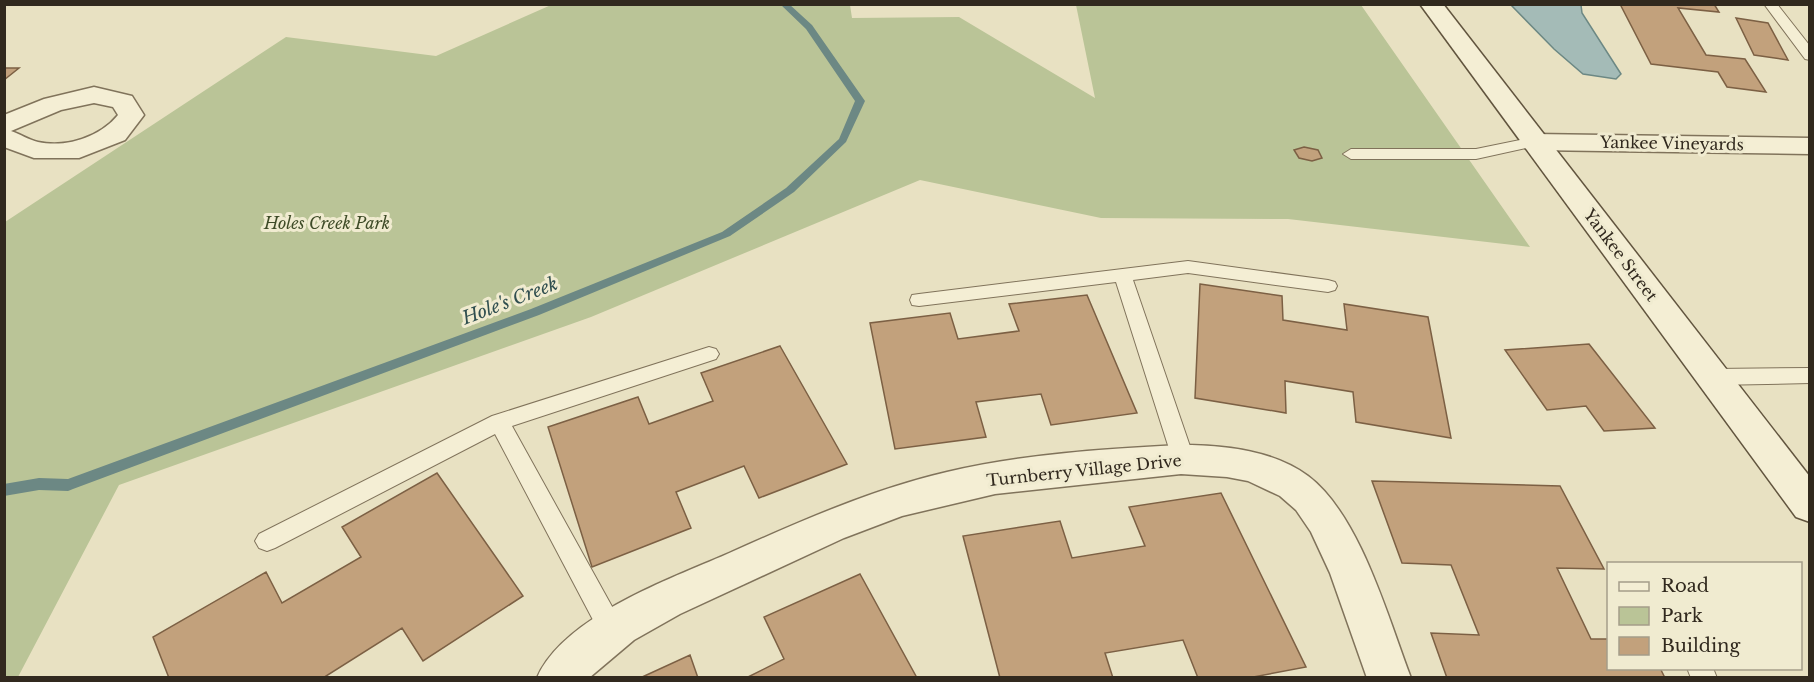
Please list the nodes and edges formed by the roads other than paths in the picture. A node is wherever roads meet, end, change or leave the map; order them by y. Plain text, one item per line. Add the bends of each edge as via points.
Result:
1 (1431, 4) edge
2 (1770, 4) edge
3 (1809, 56) edge
4 (4, 125) edge
5 (4, 137) edge
6 (1534, 142) junction
7 (1809, 146) edge
8 (1351, 154) dead end
9 (1123, 276) junction
10 (1328, 286) dead end
11 (919, 300) dead end
12 (709, 354) dead end
13 (1809, 375) edge
14 (1714, 377) junction
15 (499, 422) junction
16 (1184, 458) junction
17 (1809, 506) edge
18 (267, 541) dead end
19 (611, 629) junction
20 (559, 678) edge
21 (1389, 678) edge

1 - 6 street, Yankee Street
2 - 3 lane
4 - 5 street via 53,105 94,95 123,101 131,115 116,134 79,150 34,150
6 - 7 street, Yankee Vineyards
6 - 8 lane via 1476,154
6 - 14 street, Yankee Street
9 - 10 lane via 1188,267
9 - 11 lane
9 - 16 lane
12 - 15 lane
13 - 14 lane
14 - 17 street, Yankee Street
15 - 18 lane
15 - 19 lane
16 - 19 street, Turnberry Village Drive via 1008,476 926,492 859,514
16 - 21 street, Turnberry Village Drive via 1228,460 1261,469 1304,494 1347,565
19 - 20 street, Turnberry Village Drive via 575,658

